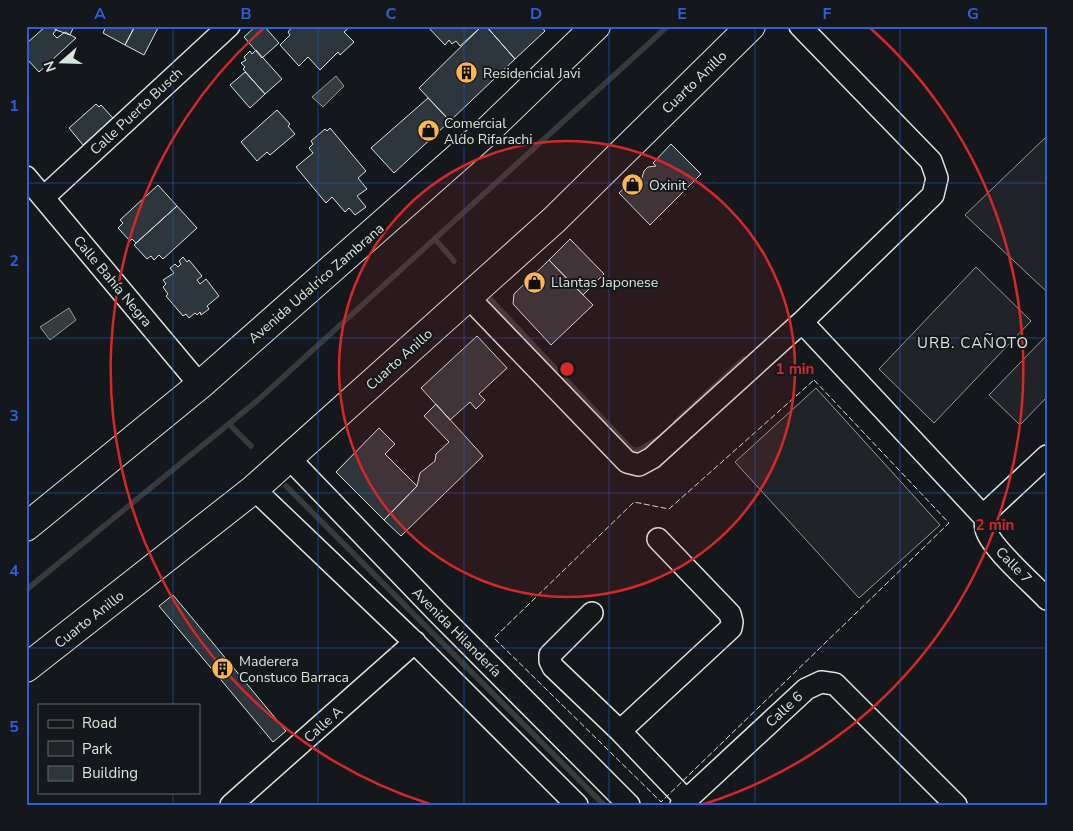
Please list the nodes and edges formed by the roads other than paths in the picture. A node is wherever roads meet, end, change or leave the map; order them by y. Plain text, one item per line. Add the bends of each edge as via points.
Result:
1 (229, 26) edge
2 (596, 26) edge
3 (751, 26) edge
4 (800, 26) edge
5 (26, 177) edge
6 (44, 197) junction
7 (468, 297) junction
8 (802, 322) junction
9 (200, 385) junction
10 (1047, 456) edge
11 (288, 457) junction
12 (254, 489) junction
13 (986, 524) junction
14 (26, 527) edge
15 (658, 539) dead end
16 (1047, 599) edge
17 (592, 613) dead end
18 (415, 642) junction
19 (26, 668) edge
20 (620, 731) junction
21 (240, 802) edge
22 (683, 802) edge
23 (577, 805) edge
24 (629, 805) edge
25 (956, 805) edge

1 - 6 street, Calle Puerto Busch
2 - 9 highway, Avenida Udalrico Zambrana via 481,137
3 - 7 highway, Cuarto Anillo via 554,220
4 - 8 street via 931,161 937,178 933,195
5 - 6 street, Calle Bahía Negra
6 - 9 street, Calle Bahía Negra
7 - 8 street via 627,462 639,465 666,446
7 - 11 highway, Cuarto Anillo
8 - 13 street, Calle 7
9 - 14 highway, Avenida Udalrico Zambrana
10 - 13 street via 989,510
11 - 12 highway, Cuarto Anillo
11 - 24 street, Avenida Hilandería
12 - 18 street
12 - 19 highway, Cuarto Anillo
13 - 16 street, Calle 7 via 992,543
15 - 20 street via 730,614 731,628
17 - 20 street via 550,655 550,660 553,667
18 - 21 street, Calle A
18 - 23 street
20 - 22 street
22 - 25 street, Calle 6 via 806,689 821,682 836,684

